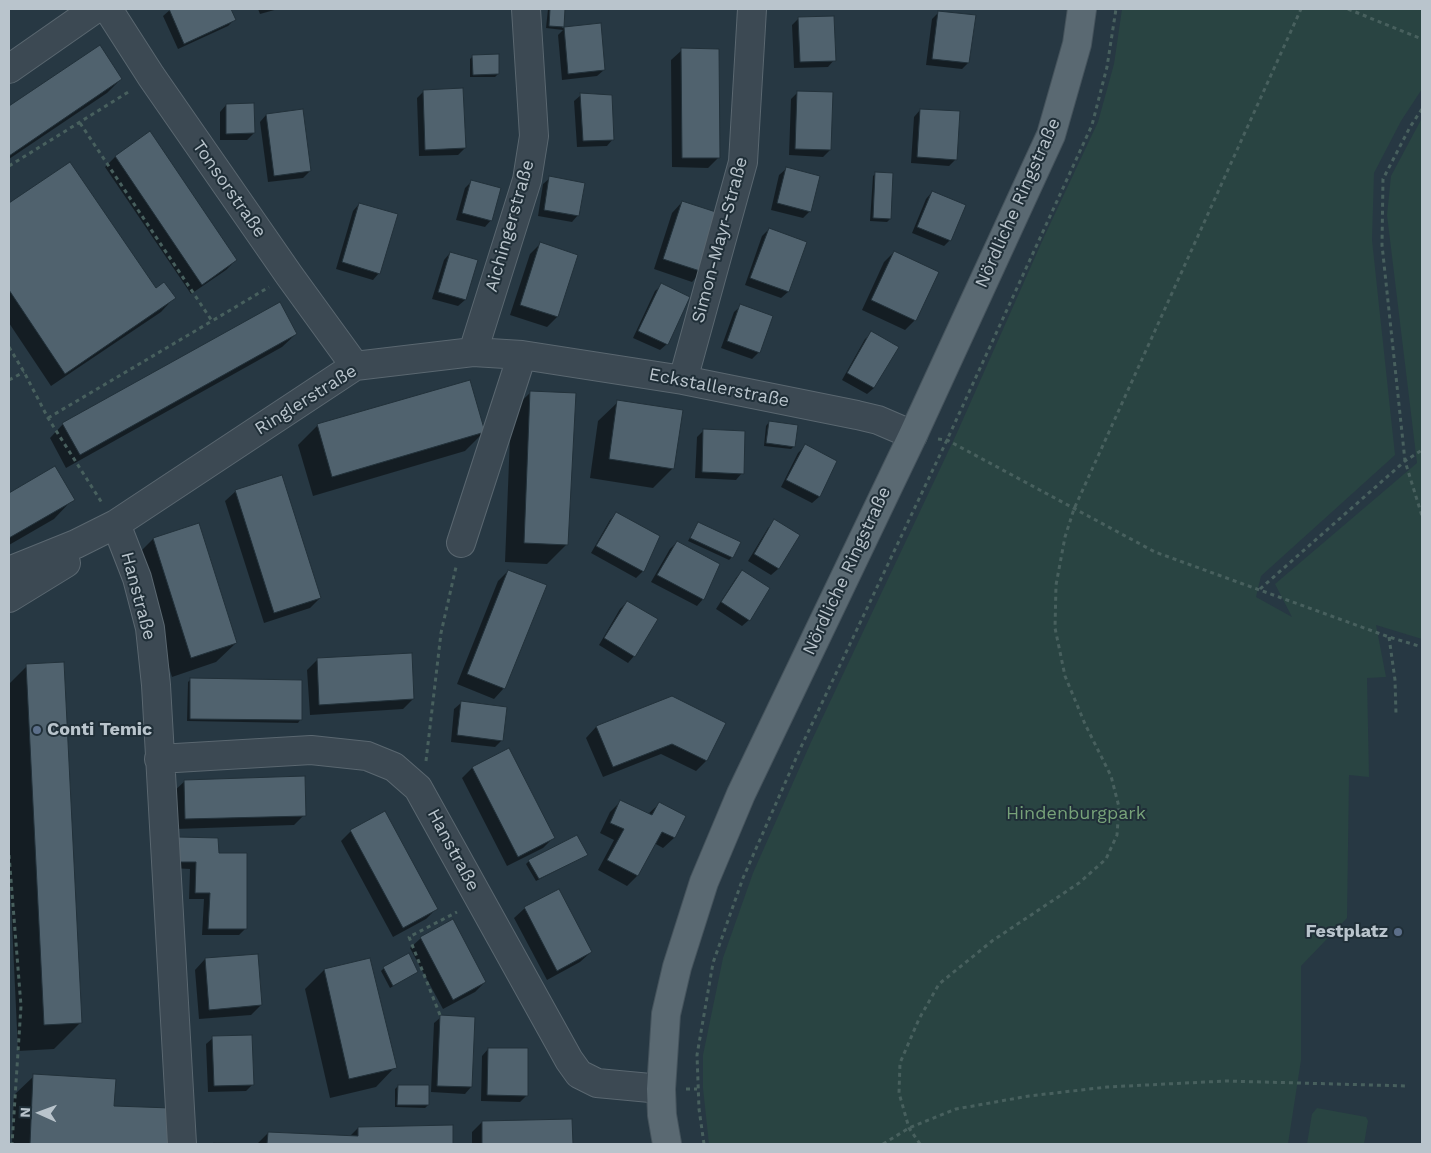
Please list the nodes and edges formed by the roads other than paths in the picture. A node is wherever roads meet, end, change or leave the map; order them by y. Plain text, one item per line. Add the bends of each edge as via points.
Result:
1 (95, 9) edge
2 (108, 9) edge
3 (526, 9) edge
4 (752, 9) edge
5 (1082, 9) edge
6 (9, 69) edge
7 (473, 352) junction
8 (522, 355) junction
9 (355, 366) junction
10 (683, 380) junction
11 (913, 435) junction
12 (116, 524) junction
13 (461, 543) road end
14 (9, 571) edge
15 (9, 598) edge
16 (159, 759) junction
17 (661, 1088) junction
18 (182, 1144) edge
19 (667, 1144) edge

1 - 6 street
2 - 9 street, Tonsorstraße via 151,76
3 - 7 street, Aichingerstraße via 534,136 527,180
4 - 10 street, Simon-Mayr-Straße via 743,162
5 - 11 main road, Nördliche Ringstraße via 1077,44 1051,135
7 - 8 street, Ringlerstraße
7 - 9 street, Ringlerstraße
8 - 10 street, Eckstallerstraße
8 - 13 street
9 - 12 street, Ringlerstraße
10 - 11 street, Eckstallerstraße via 878,420
11 - 17 main road, Nördliche Ringstraße via 742,794 704,882 666,1014
12 - 14 street, Ringlerstraße
12 - 15 street, Ringlerstraße via 86,551
12 - 16 street, Hanstraße via 137,578 150,628
16 - 17 street, Hanstraße via 311,750 367,756 394,767 418,788 569,1060 580,1074 597,1083
16 - 18 street, Hanstraße
17 - 19 main road, Nördliche Ringstraße

